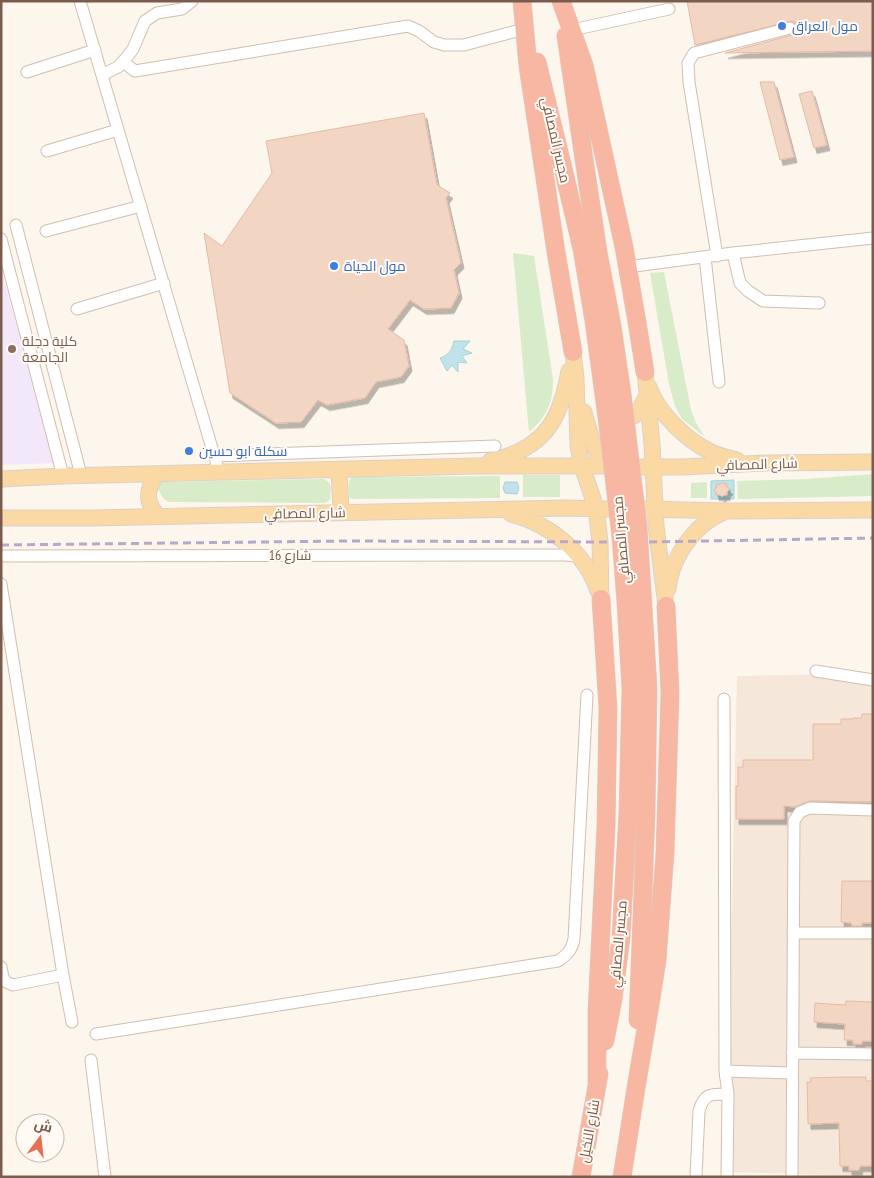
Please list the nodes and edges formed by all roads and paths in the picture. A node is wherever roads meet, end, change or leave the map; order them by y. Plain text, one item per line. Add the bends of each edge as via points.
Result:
1 (80, 1) edge
2 (192, 1) edge
3 (522, 1) edge
4 (561, 1) edge
5 (669, 9) dead end
6 (790, 28) dead end
7 (524, 29) junction
8 (572, 30) junction
9 (95, 50) junction
10 (123, 62) junction
11 (27, 72) dead end
12 (102, 76) junction
13 (118, 130) junction
14 (47, 152) dead end
15 (141, 206) junction
16 (16, 225) dead end
17 (46, 231) dead end
18 (873, 238) edge
19 (1, 239) edge
20 (733, 254) junction
21 (717, 256) junction
22 (705, 257) junction
23 (627, 267) junction
24 (164, 282) junction
25 (819, 303) dead end
26 (77, 309) dead end
27 (573, 352) junction
28 (645, 372) junction
29 (576, 378) junction
30 (719, 382) dead end
31 (580, 394) junction
32 (647, 395) junction
33 (634, 416) dead end
34 (599, 421) dead end
35 (495, 446) dead end
36 (215, 456) junction
37 (873, 462) edge
38 (766, 463) junction
39 (476, 466) junction
40 (582, 466) junction
41 (647, 467) junction
42 (339, 469) junction
43 (219, 472) junction
44 (157, 474) junction
45 (81, 475) junction
46 (131, 475) junction
47 (63, 476) junction
48 (1, 479) edge
49 (649, 507) junction
50 (602, 509) junction
51 (497, 510) junction
52 (873, 510) edge
53 (726, 511) junction
54 (341, 512) junction
55 (158, 516) junction
56 (129, 517) junction
57 (1, 518) edge
58 (1, 556) edge
59 (578, 556) junction
60 (615, 570) dead end
61 (651, 573) dead end
62 (1, 584) edge
63 (601, 593) junction
64 (665, 598) junction
65 (816, 671) dead end
66 (873, 680) edge
67 (587, 694) dead end
68 (724, 698) dead end
69 (873, 810) edge
70 (794, 933) junction
71 (873, 933) edge
72 (1, 967) edge
73 (63, 975) junction
74 (72, 1022) dead end
75 (96, 1034) dead end
76 (792, 1053) junction
77 (873, 1054) edge
78 (91, 1060) dead end
79 (725, 1071) junction
80 (792, 1073) junction
81 (597, 1085) junction
82 (636, 1088) junction
83 (728, 1094) junction
84 (105, 1177) edge
85 (581, 1177) edge
86 (622, 1177) edge
87 (696, 1177) edge
88 (727, 1177) edge
89 (792, 1177) edge

1 - 9 street
2 - 10 street via 182,9 157,13 145,21 133,49
3 - 7 highway
3 - 81 highway, مجسر المصافي, bridge via 582,248 608,424 626,602 631,689 621,938
4 - 8 highway
4 - 82 highway, مجسر المصافي, bridge via 621,384 638,536 648,688
5 - 8 street
6 - 21 street via 694,53 688,63 688,82
7 - 10 street via 464,45 444,46 408,26 135,71
7 - 27 highway
8 - 23 highway via 584,65
9 - 11 street
9 - 12 street
10 - 12 street
12 - 13 street
13 - 14 street
13 - 15 street
15 - 17 street
15 - 24 street
16 - 45 street
18 - 20 street
19 - 47 street
20 - 21 street
20 - 25 street via 740,283 763,301
21 - 22 street
22 - 23 street
22 - 30 street
23 - 28 highway
24 - 26 street
24 - 36 street
27 - 29 main road
27 - 39 main road via 558,415 547,430 534,443 514,454
28 - 32 main road
28 - 38 main road via 652,395 667,417 689,438 711,452 738,461
29 - 31 main road
29 - 40 main road via 578,446
31 - 34 main road via 590,414
31 - 40 main road via 588,431 605,466
32 - 33 main road
32 - 41 main road
35 - 36 street
36 - 43 street
37 - 38 main road, شارع المصافي
38 - 41 main road, شارع المصافي
39 - 40 main road
39 - 42 main road
40 - 50 main road
41 - 49 main road
42 - 43 main road
42 - 54 main road
43 - 44 main road
44 - 46 main road
44 - 55 main road via 151,482 148,496
45 - 46 main road
45 - 47 main road
46 - 56 main road via 137,482 140,496
47 - 48 main road
49 - 53 main road
49 - 64 main road
50 - 51 main road, شارع المصافي
50 - 63 main road
51 - 54 main road, شارع المصافي
51 - 59 main road via 524,517 549,529
52 - 53 main road
53 - 64 main road via 706,523 687,542 677,557
54 - 55 main road, شارع المصافي
55 - 56 main road, شارع المصافي
56 - 57 main road, شارع المصافي
58 - 59 street, شارع 16
59 - 63 main road
60 - 63 main road via 608,576
61 - 64 main road
62 - 73 street
63 - 81 highway via 608,708
64 - 82 highway via 670,693 664,853 657,960
65 - 66 street
67 - 75 street via 574,939 565,957 558,961
68 - 79 street
69 - 70 street via 810,808 800,812 794,821
70 - 71 street
70 - 76 street
72 - 73 street via 6,982 13,985
73 - 74 street
76 - 77 street
76 - 80 street
78 - 84 street
79 - 80 street
79 - 83 street
80 - 89 street
81 - 85 highway, شارع النخيل
82 - 86 highway
83 - 87 street via 712,1094 701,1103
83 - 88 street

